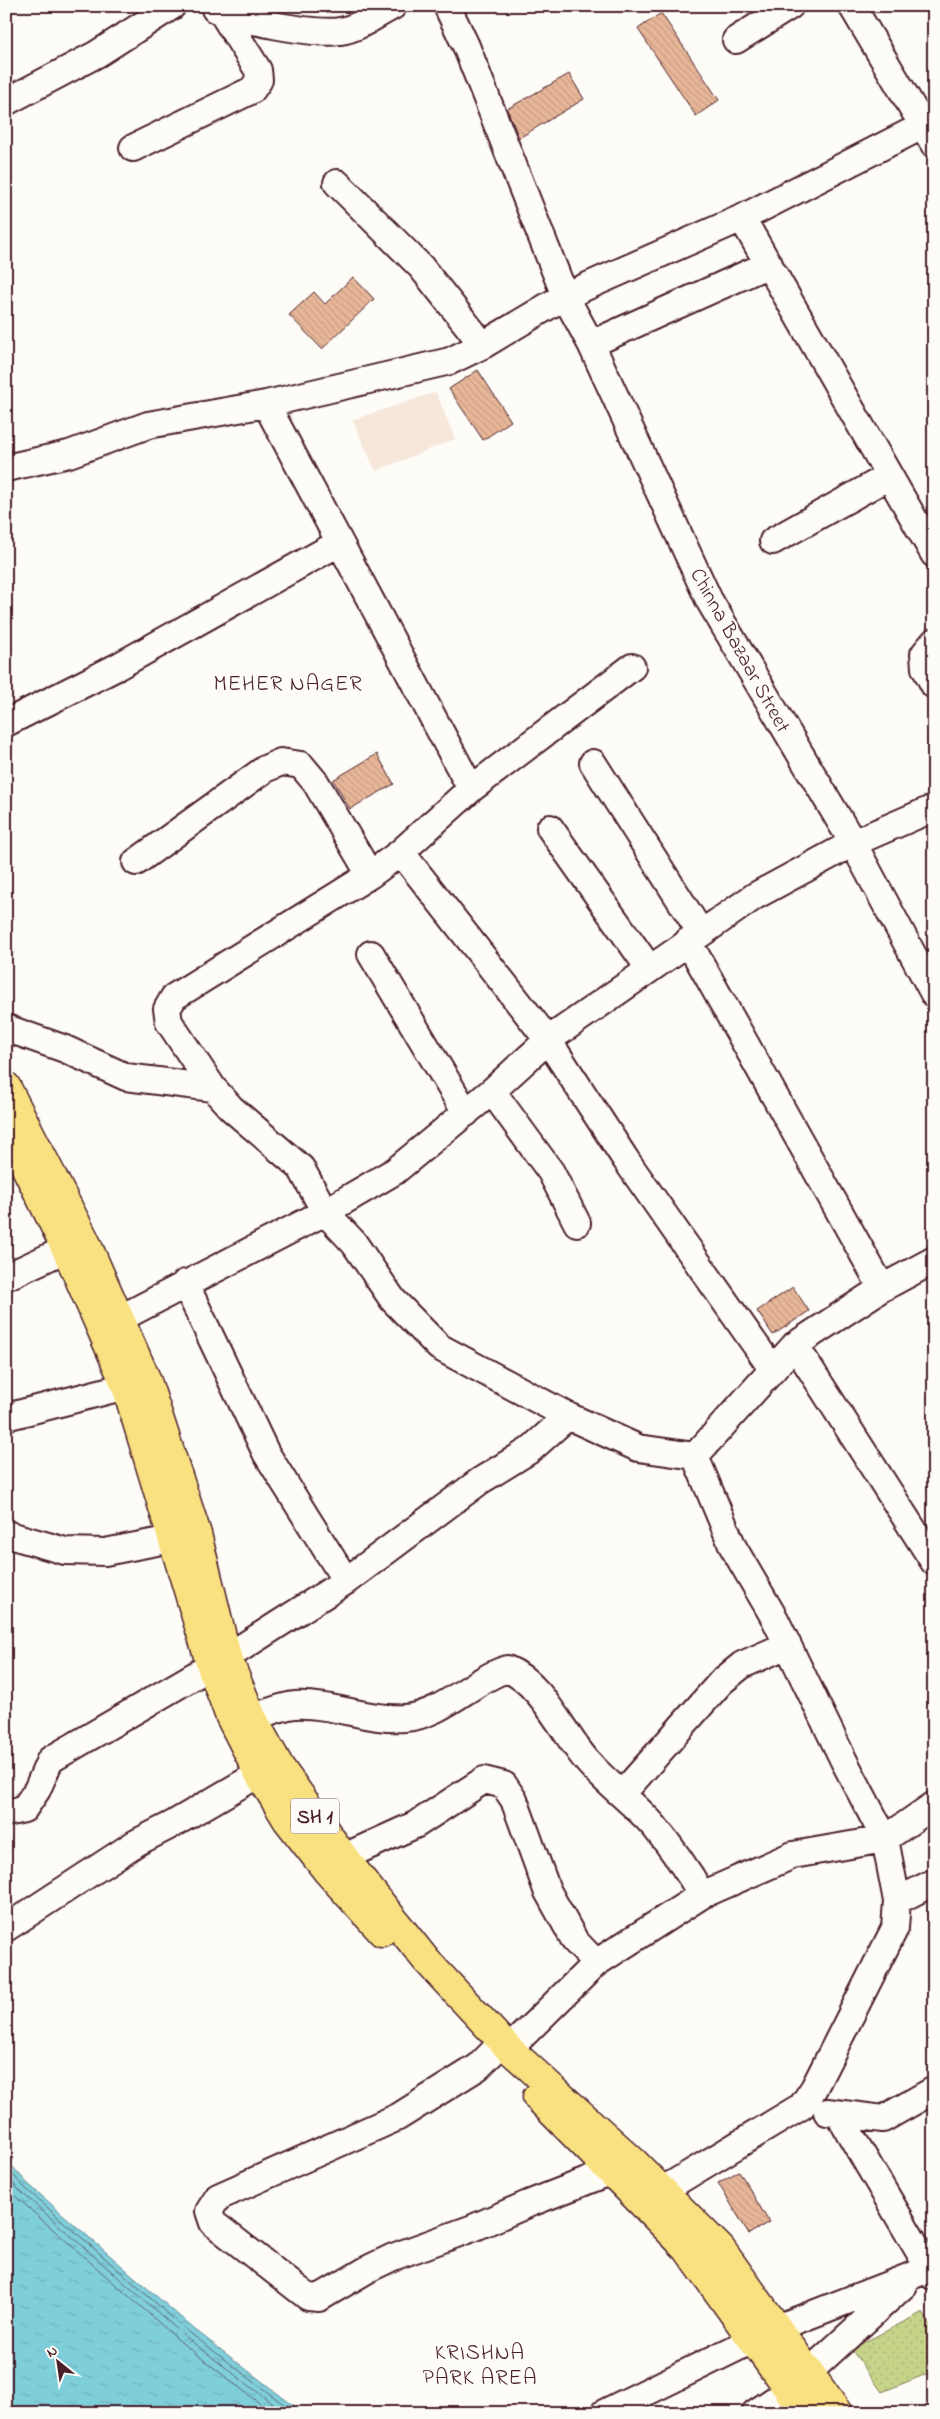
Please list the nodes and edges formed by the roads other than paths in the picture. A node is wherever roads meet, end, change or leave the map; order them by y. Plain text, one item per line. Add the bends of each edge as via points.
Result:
1 (172, 6) edge
2 (393, 6) edge
3 (447, 6) edge
4 (790, 6) edge
5 (852, 6) edge
6 (215, 9) edge
7 (736, 40) dead end
8 (6, 102) edge
9 (930, 131) edge
10 (133, 148) dead end
11 (338, 183) dead end
12 (742, 218) junction
13 (769, 264) junction
14 (565, 296) junction
15 (591, 344) junction
16 (483, 345) junction
17 (266, 404) junction
18 (6, 468) edge
19 (889, 476) junction
20 (772, 540) dead end
21 (339, 543) junction
22 (934, 554) edge
23 (934, 642) edge
24 (632, 666) dead end
25 (934, 685) edge
26 (6, 723) edge
27 (593, 763) dead end
28 (472, 789) junction
29 (934, 808) edge
30 (550, 828) dead end
31 (853, 843) junction
32 (401, 852) junction
33 (136, 862) dead end
34 (370, 875) junction
35 (694, 937) junction
36 (371, 954) dead end
37 (650, 968) junction
38 (934, 994) edge
39 (6, 1028) edge
40 (548, 1040) junction
41 (6, 1086) edge
42 (213, 1088) junction
43 (492, 1091) junction
44 (466, 1112) junction
45 (6, 1128) edge
46 (325, 1212) junction
47 (577, 1223) dead end
48 (66, 1249) junction
49 (934, 1260) edge
50 (6, 1277) edge
51 (185, 1283) junction
52 (882, 1288) junction
53 (121, 1318) junction
54 (795, 1345) junction
55 (773, 1370) junction
56 (126, 1386) junction
57 (568, 1416) junction
58 (6, 1417) edge
59 (695, 1456) junction
60 (6, 1534) edge
61 (172, 1539) junction
62 (934, 1562) edge
63 (346, 1581) junction
64 (787, 1645) junction
65 (219, 1662) junction
66 (252, 1717) junction
67 (259, 1774) junction
68 (622, 1794) junction
69 (934, 1805) edge
70 (6, 1813) edge
71 (885, 1839) junction
72 (344, 1857) junction
73 (934, 1882) edge
74 (702, 1895) junction
75 (897, 1901) junction
76 (6, 1928) edge
77 (596, 1964) junction
78 (501, 2051) junction
79 (934, 2090) edge
80 (802, 2106) junction
81 (839, 2115) junction
82 (610, 2172) junction
83 (663, 2190) junction
84 (928, 2272) edge
85 (777, 2328) junction
86 (752, 2341) junction
87 (808, 2371) junction
88 (788, 2390) junction
89 (604, 2413) edge
90 (755, 2413) edge
91 (805, 2413) edge
92 (838, 2413) edge

1 - 8 street via 97,54
2 - 6 street via 342,31 275,25
3 - 14 street, Chinna Bazaar Street via 466,46
4 - 7 street
5 - 9 street
6 - 10 street via 258,70 259,80 252,90
9 - 12 street
11 - 16 street via 421,267
12 - 13 street
12 - 14 street
13 - 15 street
13 - 19 street
14 - 15 street, Chinna Bazaar Street
14 - 16 street
15 - 31 street, Chinna Bazaar Street via 709,600
16 - 17 street via 450,361
17 - 18 street via 148,425 69,454
17 - 21 street
19 - 20 street
19 - 22 street
21 - 26 street via 115,668
21 - 28 street
23 - 25 street via 924,654 925,668
24 - 28 street
27 - 35 street
28 - 32 street
29 - 31 street
30 - 37 street
31 - 35 street via 755,896
31 - 38 street, Chinna Bazaar Street
32 - 34 street
32 - 40 street
33 - 34 street via 265,769 281,762 301,764 316,783
34 - 42 street via 174,997 167,1009 169,1022
35 - 37 street
35 - 52 street
36 - 44 street
37 - 40 street
39 - 42 street via 126,1077
40 - 43 street
40 - 55 street via 626,1160
41 - 53 main road, SH 1
42 - 46 street via 231,1108 301,1168
43 - 44 street
43 - 47 street via 551,1172
44 - 46 street via 395,1171
45 - 48 main road, SH 1
46 - 51 street
46 - 57 street via 354,1243 393,1300 439,1347
48 - 50 street
48 - 56 main road, SH 1
49 - 52 street
51 - 53 street
51 - 63 street via 266,1453
52 - 54 street
53 - 65 main road, SH 1 via 147,1381 197,1534
54 - 55 street
54 - 62 street
55 - 59 street
56 - 58 street
56 - 61 main road, SH 1
57 - 59 street via 638,1448
57 - 63 street via 530,1450 480,1481
59 - 64 street via 733,1547
60 - 61 street via 65,1551 105,1552
61 - 65 main road, SH 1
63 - 65 street
64 - 68 street via 742,1665 721,1682
64 - 71 street
65 - 66 main road, SH 1
65 - 67 main road, SH 1 via 230,1717
65 - 70 street via 50,1760 37,1790 24,1809
66 - 68 street via 294,1705 406,1718 430,1711 471,1689 490,1674 507,1669 520,1674 549,1707 588,1762
66 - 72 main road, SH 1 via 280,1767
67 - 76 street via 136,1843
67 - 78 main road, SH 1 via 287,1820 326,1870
68 - 74 street via 681,1860
69 - 71 street
71 - 74 street via 793,1855
71 - 75 street
72 - 77 street via 417,1824 484,1780 504,1785 514,1800 547,1890 575,1941
72 - 78 main road, SH 1
73 - 75 street
74 - 77 street
75 - 80 street via 895,1928
77 - 78 street
78 - 82 main road, SH 1
78 - 82 street via 398,2117 218,2197 209,2211 213,2223 308,2297 319,2298 394,2257
78 - 83 main road, SH 1
79 - 81 street via 882,2118
80 - 81 street
80 - 83 street
81 - 84 street
82 - 86 main road, SH 1 via 687,2249
83 - 85 main road, SH 1 via 721,2249
84 - 85 street
84 - 87 street
85 - 86 street
85 - 87 main road, SH 1
86 - 88 main road, SH 1
86 - 89 street
87 - 88 street
87 - 92 main road, SH 1
88 - 90 street
88 - 91 main road, SH 1

